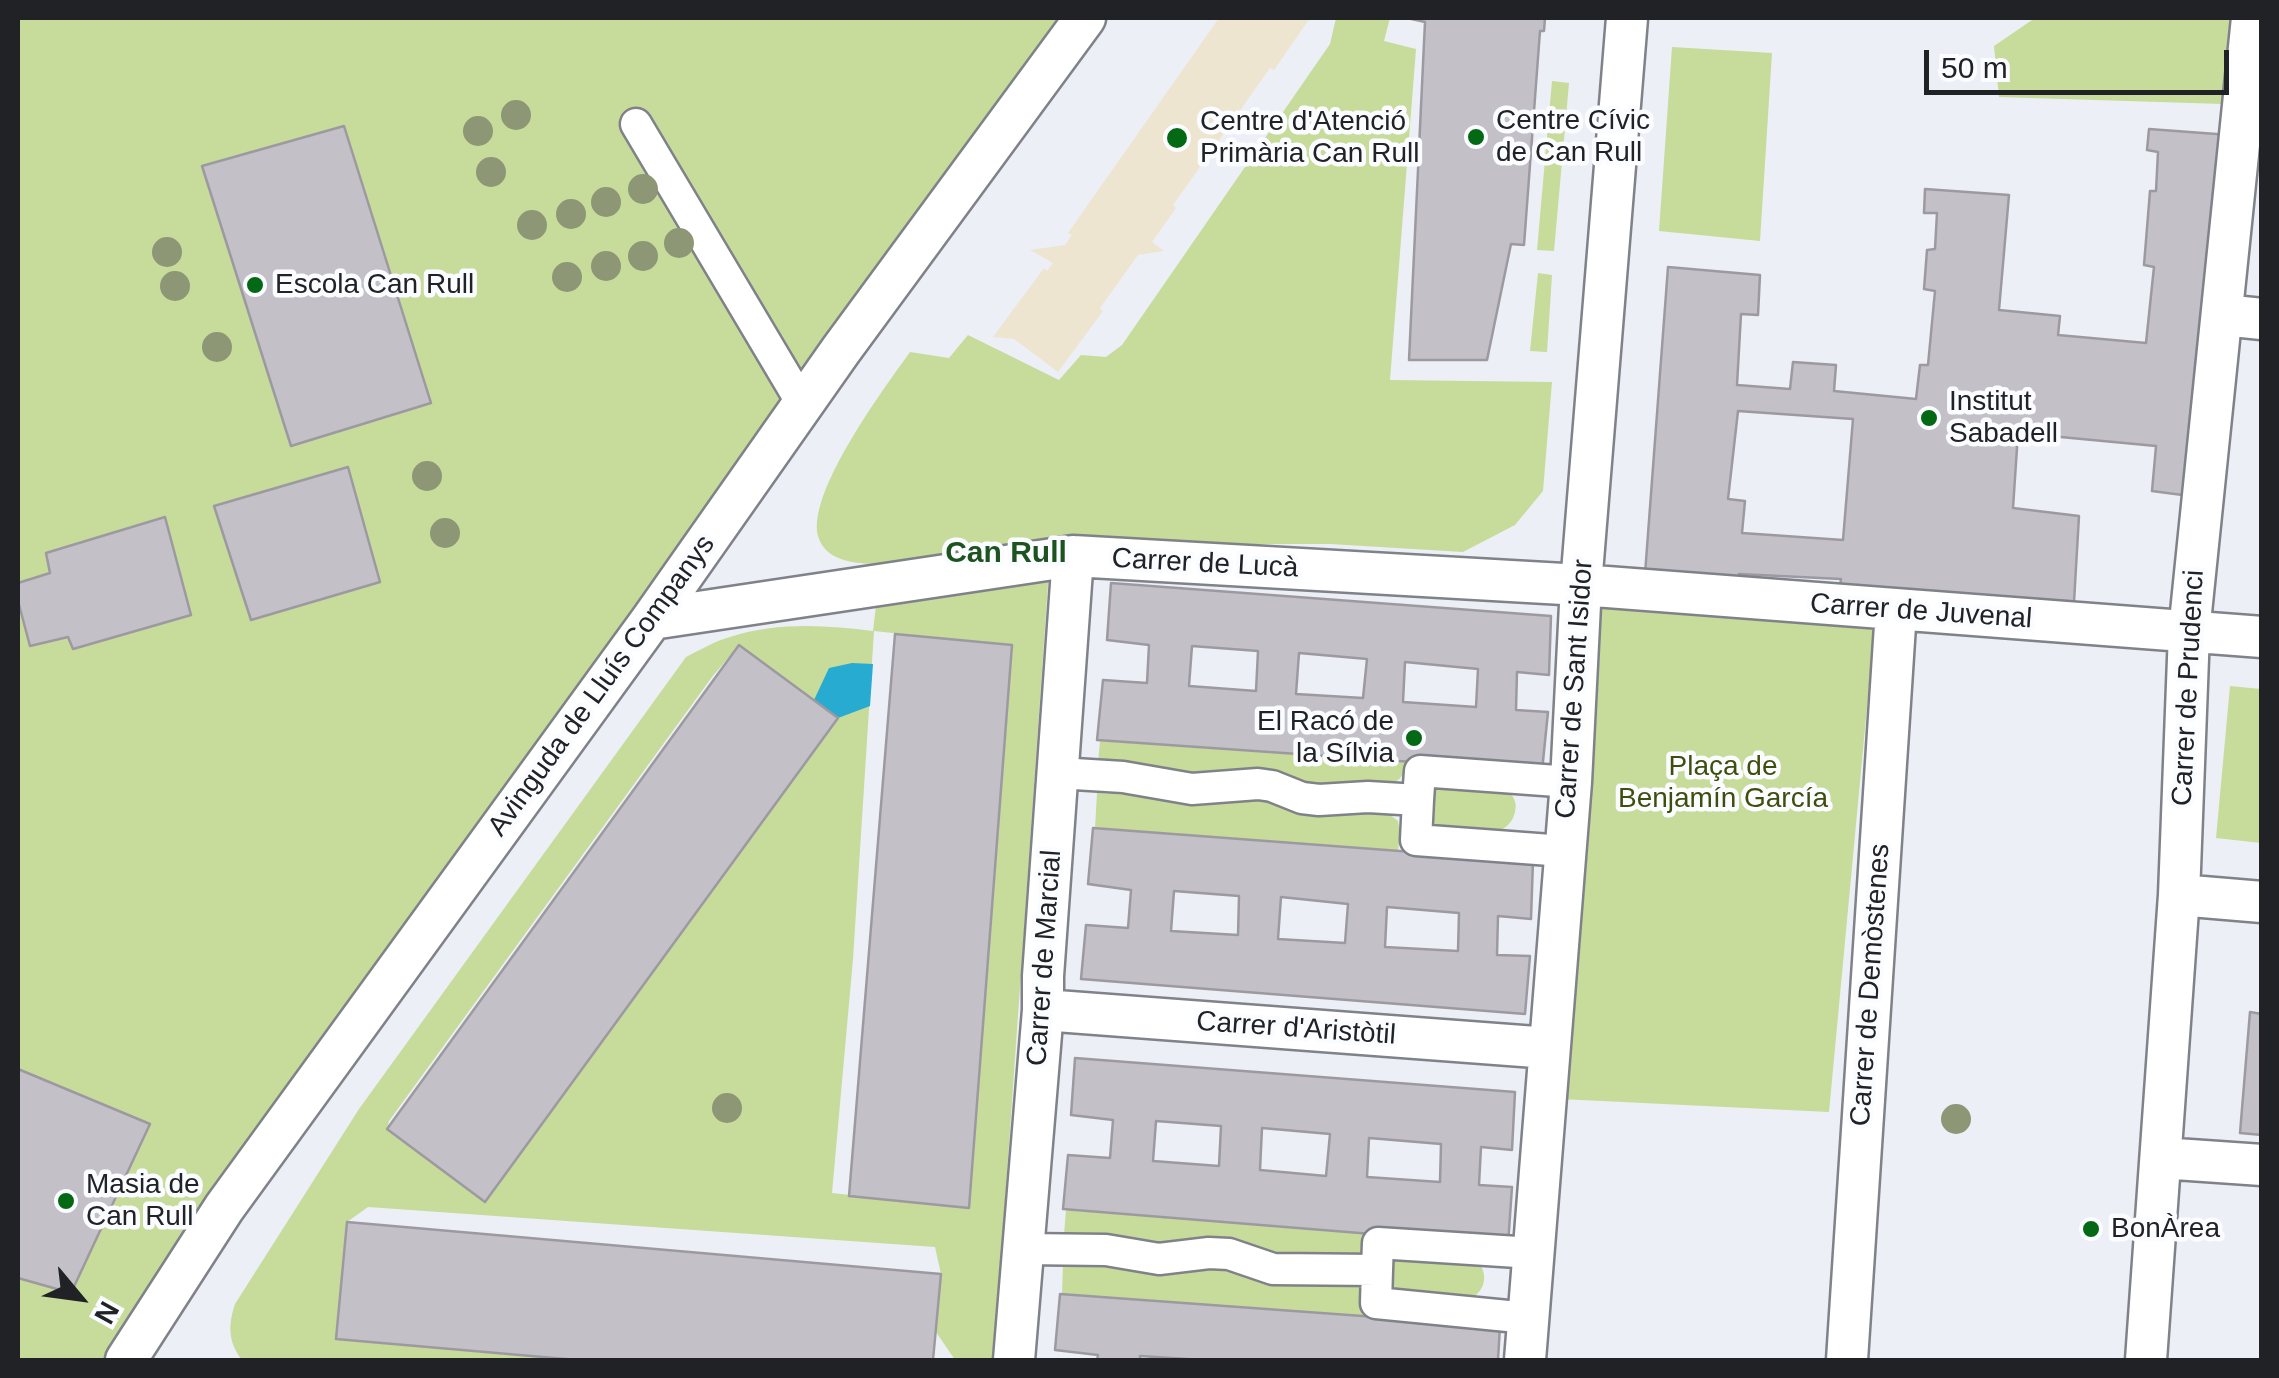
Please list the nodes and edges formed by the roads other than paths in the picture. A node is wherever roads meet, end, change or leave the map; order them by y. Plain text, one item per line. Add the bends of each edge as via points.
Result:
1 (1085, 18) edge
2 (1627, 18) edge
3 (2252, 18) edge
4 (636, 124) dead end
5 (2242, 317) edge
6 (803, 405) junction
7 (1073, 556) junction
8 (1582, 586) junction
9 (1896, 610) junction
10 (652, 618) junction
11 (2189, 632) junction
12 (2262, 637) edge
13 (1058, 774) junction
14 (1571, 782) junction
15 (1418, 800) junction
16 (1564, 850) junction
17 (2179, 895) junction
18 (2262, 902) edge
19 (1043, 1010) junction
20 (1549, 1048) junction
21 (2161, 1158) junction
22 (2262, 1165) edge
23 (1024, 1248) junction
24 (1533, 1253) junction
25 (1377, 1270) junction
26 (1528, 1318) junction
27 (126, 1360) edge
28 (1014, 1360) edge
29 (1525, 1360) edge
30 (1847, 1360) edge
31 (2146, 1360) edge

1 - 6 street, Avinguda de Lluís Companys
2 - 8 street, Carrer de Sant Isidor
3 - 5 street, Carrer de Prudenci
4 - 6 street
5 - 11 street, Carrer de Prudenci
6 - 10 street, Avinguda de Lluís Companys
7 - 8 street, Carrer de Lucà
7 - 10 street, Carrer de Lucà
7 - 13 street, Carrer de Marcial
8 - 9 street, Carrer de Juvenal
8 - 14 street, Carrer de Sant Isidor
9 - 11 street, Carrer de Juvenal
9 - 30 street, Carrer de Demòstenes
10 - 27 street, Avinguda de Lluís Companys via 224,1208
11 - 12 street, Carrer de Juvenal
11 - 17 street, Carrer de Prudenci
13 - 15 street via 1192,788 1258,784 1319,800
13 - 19 street, Carrer de Marcial
14 - 15 street via 1420,771
14 - 16 street, Carrer de Sant Isidor
15 - 16 street via 1416,840
16 - 20 street, Carrer de Sant Isidor
17 - 18 street
17 - 21 street, Carrer de Prudenci
19 - 20 street, Carrer d'Aristòtil
19 - 23 street, Carrer de Marcial
20 - 24 street, Carrer de Sant Isidor
21 - 22 street
21 - 31 street, Carrer de Prudenci
23 - 25 street via 1158,1258 1228,1254 1273,1270
23 - 28 street, Carrer de Marcial
24 - 25 street via 1378,1242
24 - 26 street, Carrer de Sant Isidor
25 - 26 street via 1376,1302
26 - 29 street, Carrer de Sant Isidor

